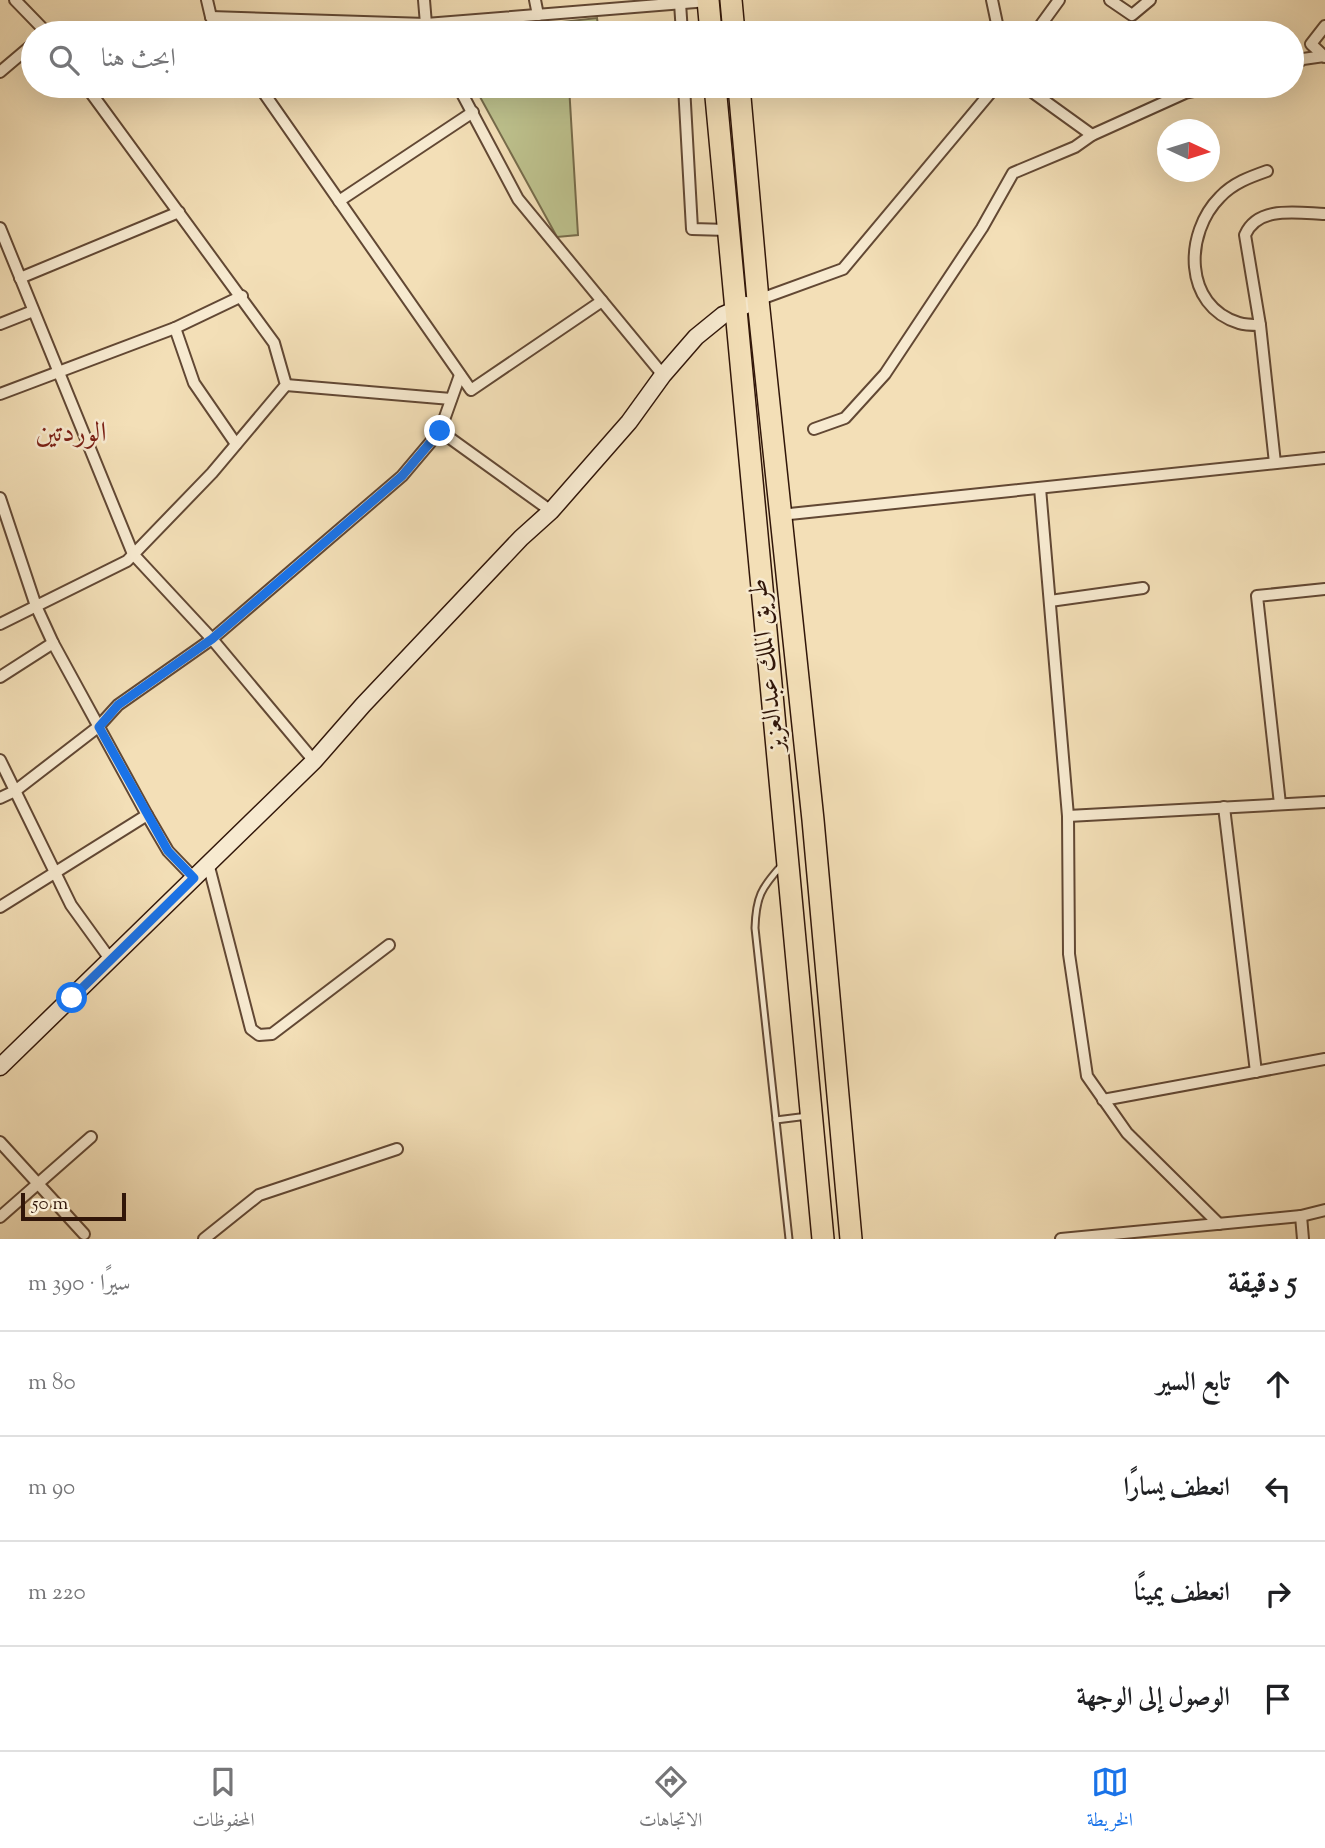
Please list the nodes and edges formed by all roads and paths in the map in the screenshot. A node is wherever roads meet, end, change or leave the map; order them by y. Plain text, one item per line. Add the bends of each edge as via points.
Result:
1 (15, 0) edge
2 (207, 0) edge
3 (424, 0) edge
4 (535, 0) edge
5 (708, 0) edge
6 (732, 0) edge
7 (992, 0) edge
8 (1059, 0) edge
9 (1110, 0) edge
10 (1150, 0) edge
11 (675, 2) edge
12 (643, 3) edge
13 (538, 15) junction
14 (211, 17) junction
15 (35, 21) edge
16 (214, 21) edge
17 (283, 21) edge
18 (427, 21) edge
19 (491, 21) edge
20 (679, 21) edge
21 (710, 21) edge
22 (733, 21) edge
23 (996, 21) edge
24 (1044, 21) edge
25 (1325, 26) edge
26 (21, 54) edge
27 (1325, 57) edge
28 (1304, 58) edge
29 (0, 72) edge
30 (95, 98) edge
31 (267, 98) edge
32 (465, 98) edge
33 (685, 98) edge
34 (716, 98) edge
35 (740, 98) edge
36 (986, 98) edge
37 (1041, 98) edge
38 (1174, 98) edge
39 (473, 112) junction
40 (1092, 135) junction
41 (1267, 171) dead end
42 (339, 201) junction
43 (179, 212) junction
44 (1325, 214) edge
45 (0, 228) edge
46 (728, 230) junction
47 (20, 278) junction
48 (242, 296) junction
49 (758, 300) junction
50 (602, 301) junction
51 (736, 310) junction
52 (33, 311) junction
53 (0, 324) edge
54 (1260, 325) junction
55 (175, 328) junction
56 (58, 370) junction
57 (460, 375) junction
58 (663, 375) junction
59 (286, 385) junction
60 (0, 394) edge
61 (452, 399) junction
62 (814, 429) dead end
63 (440, 431) junction
64 (236, 444) junction
65 (1325, 458) edge
66 (1275, 463) junction
67 (1040, 488) junction
68 (1, 502) edge
69 (551, 511) junction
70 (780, 514) junction
71 (133, 554) junction
72 (1143, 588) dead end
73 (1325, 589) edge
74 (1050, 601) junction
75 (36, 606) junction
76 (0, 624) edge
77 (212, 639) junction
78 (53, 643) junction
79 (0, 677) edge
80 (99, 727) junction
81 (0, 760) edge
82 (314, 761) junction
83 (15, 791) junction
84 (0, 798) edge
85 (1325, 802) edge
86 (1280, 804) junction
87 (1224, 807) junction
88 (147, 815) junction
89 (1068, 816) junction
90 (789, 858) junction
91 (208, 863) junction
92 (55, 873) junction
93 (194, 878) junction
94 (0, 907) edge
95 (389, 946) dead end
96 (110, 959) junction
97 (1325, 1059) edge
98 (0, 1067) edge
99 (1256, 1072) junction
100 (1103, 1100) junction
101 (813, 1115) junction
102 (776, 1119) junction
103 (91, 1137) dead end
104 (0, 1142) edge
105 (397, 1149) dead end
106 (39, 1183) junction
107 (1325, 1210) edge
108 (1301, 1216) junction
109 (0, 1217) edge
110 (1219, 1224) junction
111 (84, 1234) dead end
112 (204, 1239) edge
113 (789, 1239) edge
114 (823, 1239) edge
115 (851, 1239) edge
116 (1061, 1239) edge
117 (1303, 1239) edge

1 - 15 street
2 - 14 street
3 - 18 street
4 - 13 street
5 - 11 street
5 - 21 highway
6 - 22 highway
7 - 23 street
8 - 24 street
9 - 10 street via 1132,15
11 - 12 street
11 - 20 street
12 - 13 street
13 - 19 street
14 - 16 street
14 - 17 street
25 - 27 street via 1311,44
26 - 29 street
27 - 28 street
30 - 43 street
31 - 42 street
32 - 39 street
33 - 46 street via 692,229
34 - 46 highway, طريق الملك عبدالعزيز
35 - 49 highway, طريق الملك عبدالعزيز
36 - 49 street via 843,269
37 - 40 street
38 - 40 street
39 - 42 street
39 - 50 street via 518,199
40 - 62 street via 1013,173 885,373 845,418
41 - 54 street via 1234,185 1209,209 1195,243 1194,260 1196,280 1212,308 1240,323
42 - 57 street
43 - 47 street
43 - 48 street
44 - 54 street via 1279,212 1250,224 1245,235
45 - 47 street
46 - 51 highway, طريق الملك عبدالعزيز
47 - 52 street
48 - 55 street
48 - 59 street via 274,343
49 - 51 street
49 - 70 highway, طريق الملك عبدالعزيز
50 - 57 street via 471,390
50 - 58 street
51 - 58 street via 696,337
51 - 90 highway, طريق الملك عبدالعزيز
52 - 53 street
52 - 56 street
54 - 66 street
55 - 56 street
55 - 64 street via 194,383
56 - 60 street
56 - 71 street
57 - 61 street
58 - 69 street via 629,422
59 - 61 street
59 - 64 street
61 - 63 street
63 - 69 street
63 - 77 street via 402,476
64 - 71 street
65 - 66 street
66 - 67 street
67 - 70 street
67 - 74 street
68 - 75 street
69 - 82 street via 520,538
70 - 115 highway, طريق الملك عبدالعزيز
71 - 75 street
71 - 77 street
72 - 74 street
73 - 86 street via 1257,596
74 - 89 street
75 - 76 street
75 - 78 street
77 - 80 street via 118,705
77 - 82 street
78 - 79 street
78 - 80 street
80 - 83 street
80 - 88 street
81 - 83 street
82 - 91 street
83 - 84 street
83 - 92 street
85 - 86 street
86 - 87 street
87 - 89 street
87 - 99 street
88 - 92 street
88 - 93 street via 168,851
89 - 100 street via 1069,954 1087,1076
90 - 101 highway, طريق الملك عبدالعزيز
90 - 102 lane via 756,904
91 - 93 street
91 - 95 street via 251,1029 259,1035 272,1034
92 - 94 street
92 - 96 street via 71,905
93 - 96 street
96 - 98 street
97 - 99 street
99 - 100 street
100 - 110 street via 1127,1133
101 - 102 lane
101 - 114 highway, طريق الملك عبدالعزيز
102 - 113 lane
103 - 106 street
104 - 106 street
105 - 112 street via 259,1195
106 - 109 street
106 - 111 street
107 - 108 street
108 - 110 street
108 - 117 street
110 - 116 street

